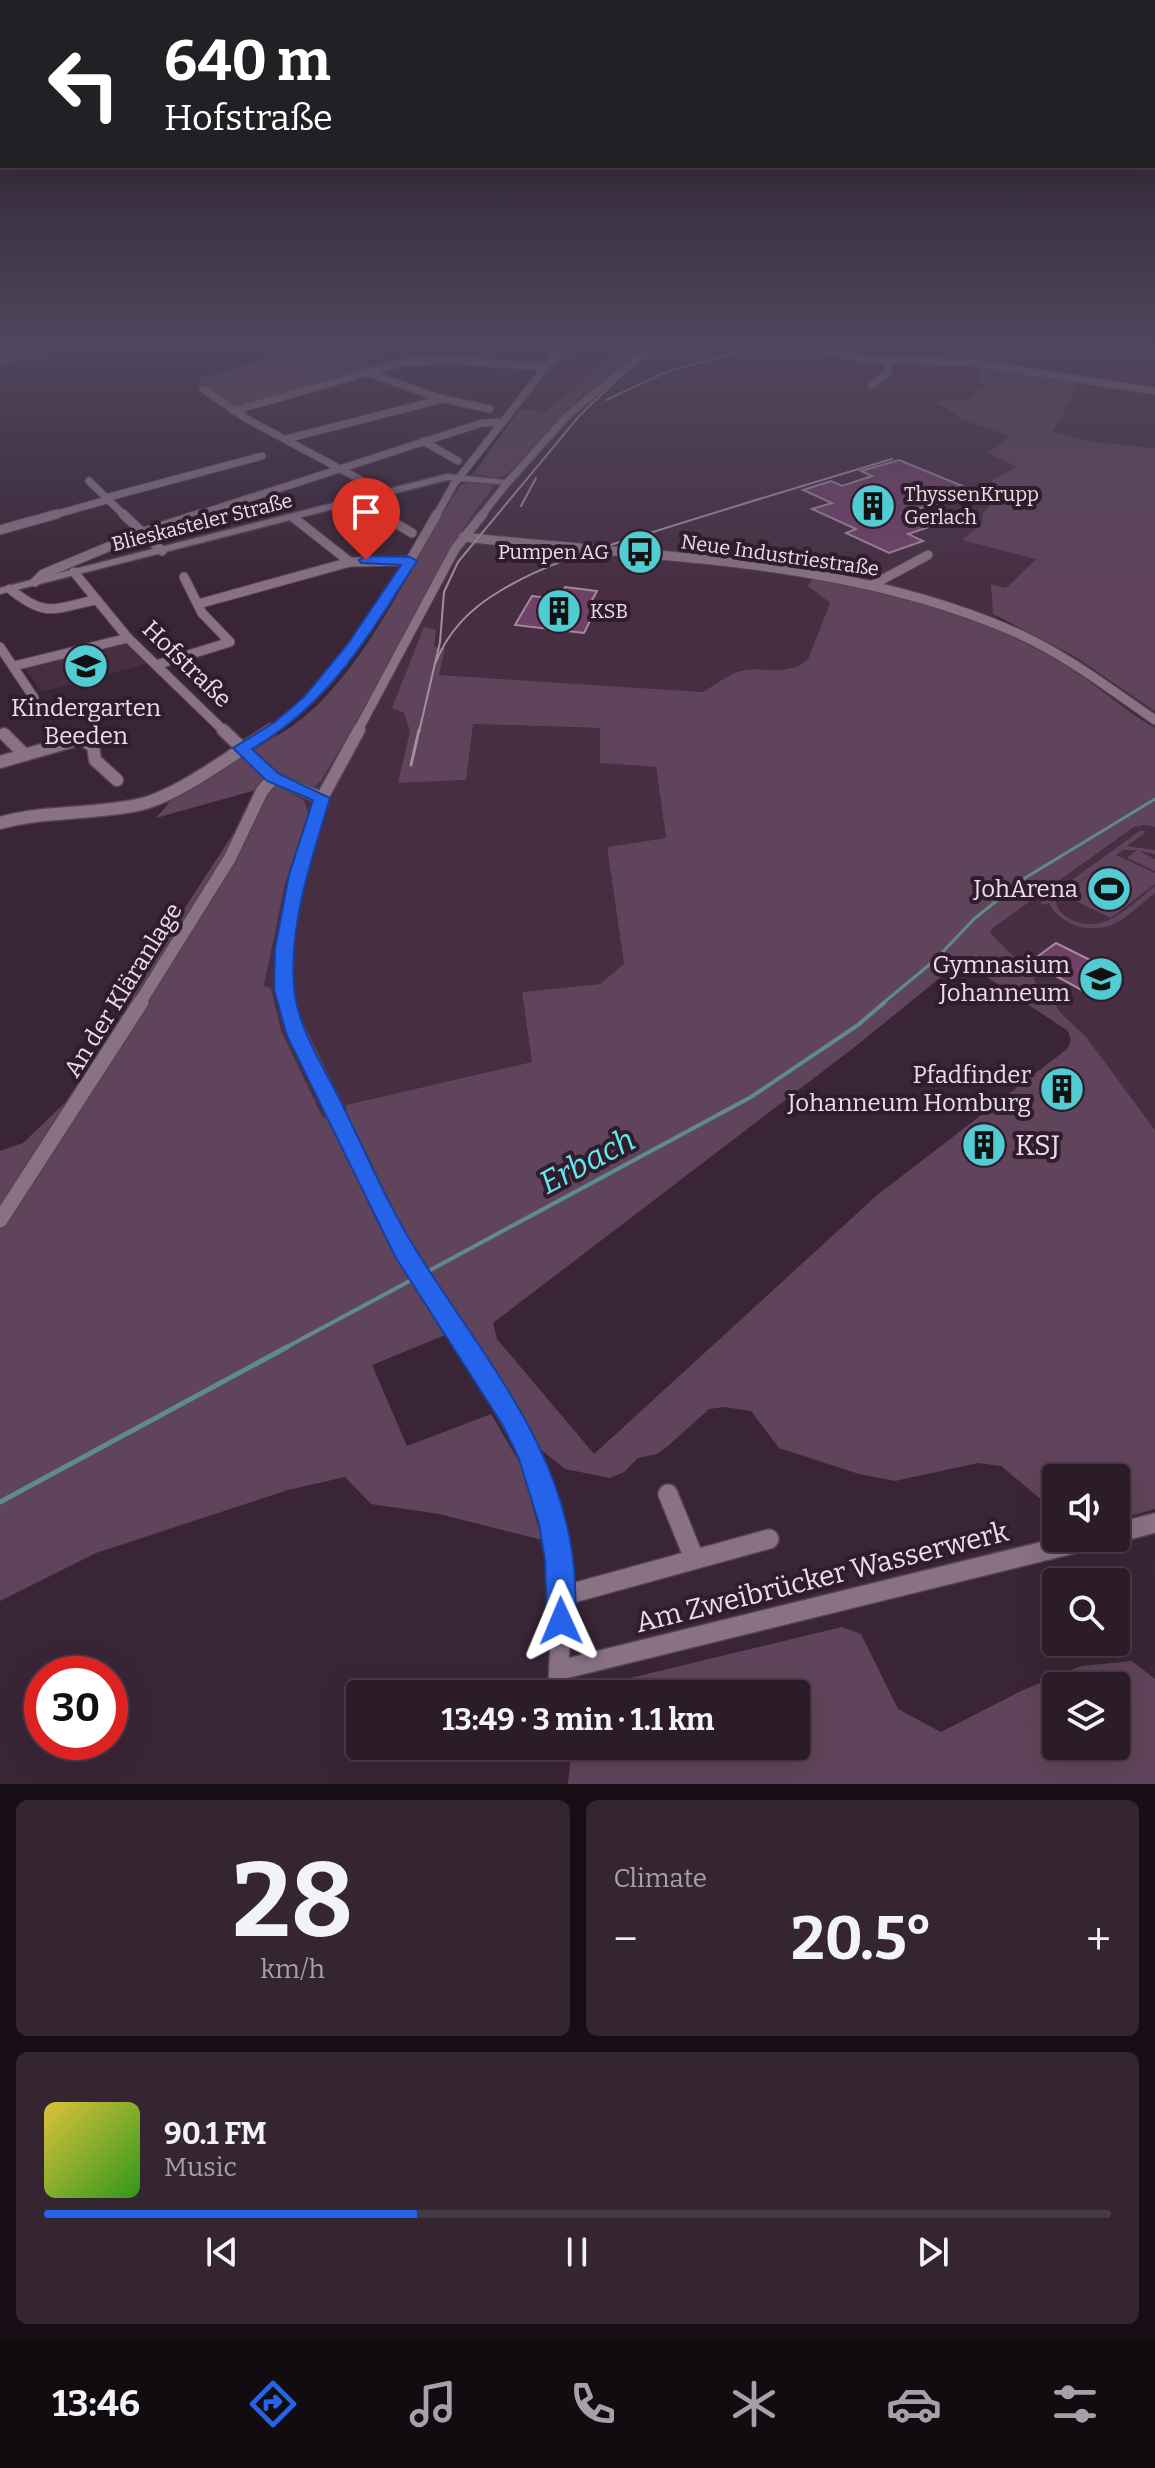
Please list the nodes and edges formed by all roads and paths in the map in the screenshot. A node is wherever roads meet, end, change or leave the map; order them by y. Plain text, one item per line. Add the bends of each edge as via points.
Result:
1 (264, 427) edge
2 (332, 427) edge
3 (468, 427) edge
4 (499, 427) edge
5 (557, 427) edge
6 (286, 439) junction
7 (423, 441) junction
8 (262, 456) dead end
9 (458, 461) dead end
10 (343, 466) junction
11 (459, 477) junction
12 (89, 481) dead end
13 (507, 483) junction
14 (387, 494) junction
15 (106, 499) junction
16 (359, 501) junction
17 (294, 518) junction
18 (0, 530) edge
19 (144, 532) junction
20 (412, 533) dead end
21 (463, 537) junction
22 (162, 551) junction
23 (928, 555) dead end
24 (410, 561) junction
25 (350, 562) junction
26 (74, 572) junction
27 (184, 577) dead end
28 (35, 582) junction
29 (874, 584) junction
30 (5, 590) edge
31 (95, 600) junction
32 (198, 604) junction
33 (128, 638) junction
34 (0, 647) edge
35 (156, 665) junction
36 (14, 666) junction
37 (34, 698) dead end
38 (1155, 720) edge
39 (4, 734) dead end
40 (241, 748) junction
41 (25, 755) junction
42 (0, 762) edge
43 (273, 778) junction
44 (117, 780) dead end
45 (322, 798) junction
46 (2, 820) edge
47 (0, 1220) edge
48 (668, 1494) dead end
49 (1155, 1523) edge
50 (1130, 1529) edge
51 (769, 1539) dead end
52 (1043, 1552) edge
53 (694, 1558) junction
54 (562, 1596) junction

1 - 6 street
2 - 6 street
3 - 7 street
4 - 11 street
5 - 13 street
6 - 10 street
7 - 9 street
7 - 10 street
8 - 15 street
10 - 14 street
10 - 19 street
11 - 13 street, Blieskasteler Straße
11 - 14 street, Blieskasteler Straße
11 - 24 street
12 - 15 street
13 - 21 street
14 - 16 street, Blieskasteler Straße
15 - 18 street
15 - 19 street
16 - 17 street, Blieskasteler Straße
16 - 20 street
17 - 22 street, Blieskasteler Straße
17 - 25 street
19 - 22 street
19 - 28 street
21 - 29 street, Neue Industriestraße
21 - 45 street
22 - 26 street, Blieskasteler Straße
23 - 29 street
24 - 25 street
24 - 40 street via 353,648 309,700 281,725
25 - 32 street
26 - 28 street, Blieskasteler Straße
26 - 31 street, Hofstraße
27 - 32 street
28 - 30 street, Blieskasteler Straße
29 - 38 street, Neue Industriestraße via 949,605 1039,643
30 - 31 street via 33,608
31 - 33 street, Hofstraße
32 - 35 street via 230,642
33 - 35 street, Hofstraße
33 - 36 street
34 - 36 street
35 - 40 street, Hofstraße
36 - 37 street
39 - 41 street
40 - 43 street, Hofstraße
40 - 46 street via 145,803
41 - 42 street
41 - 44 street via 72,739 85,740 93,746 95,760
43 - 45 street, Hofstraße
43 - 47 street, An der Kläranlage via 262,788 238,843 167,961
45 - 54 street via 298,875 284,949 284,989 297,1036 409,1258 512,1417 531,1456 553,1524
48 - 53 street
49 - 50 street
51 - 53 street
52 - 54 street, Am Zweibrücker Wasserwerk via 559,1678
53 - 54 street

